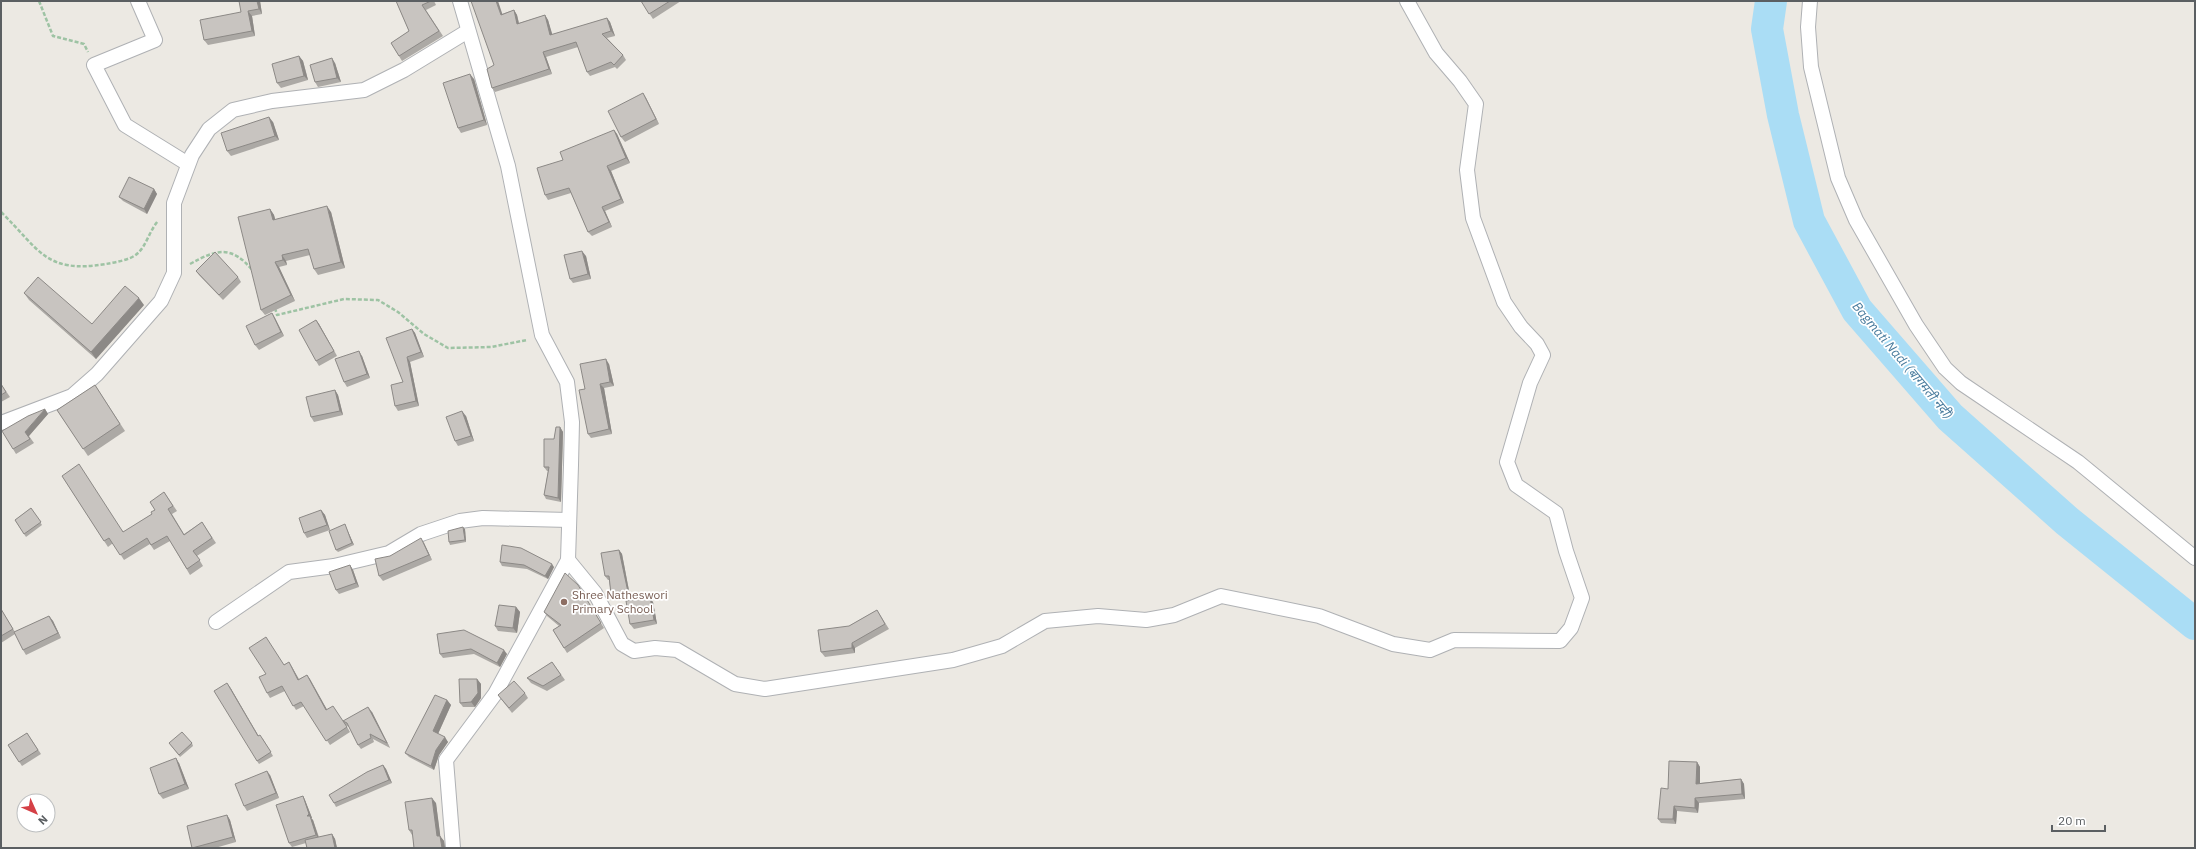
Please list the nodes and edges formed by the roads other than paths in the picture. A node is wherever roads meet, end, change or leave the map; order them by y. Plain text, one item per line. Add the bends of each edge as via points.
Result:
1 (138, 1) edge
2 (460, 1) edge
3 (1407, 1) edge
4 (1810, 1) edge
5 (468, 31) junction
6 (188, 164) junction
7 (1, 424) edge
8 (569, 520) junction
9 (2195, 558) edge
10 (568, 560) junction
11 (216, 622) dead end
12 (453, 848) edge

1 - 6 street via 155,40 94,65 125,125
2 - 5 street
3 - 10 street via 1436,53 1476,104 1467,170 1473,218 1504,302 1520,327 1537,344 1543,356 1530,383 1507,462 1516,485 1556,513 1582,598 1571,628 1560,641 1454,640 1430,650 1392,644 1318,616 1221,596 1174,615 1146,620 1098,616 1045,621 1002,646 953,660 765,689 735,684 677,650 655,648 634,652 622,644 595,593
4 - 9 street via 1808,27 1811,67 1838,178 1856,220 1916,325 1945,368 1961,383 2078,462
5 - 6 street via 404,70 364,90 272,101 233,110 209,129
5 - 8 street via 508,166 543,337 567,382 572,422
6 - 7 street via 174,203 174,273 161,301 97,374 72,396
8 - 10 street
8 - 11 street via 483,518 460,521 421,534 389,553 334,566 289,572
10 - 12 street via 495,694 446,760

